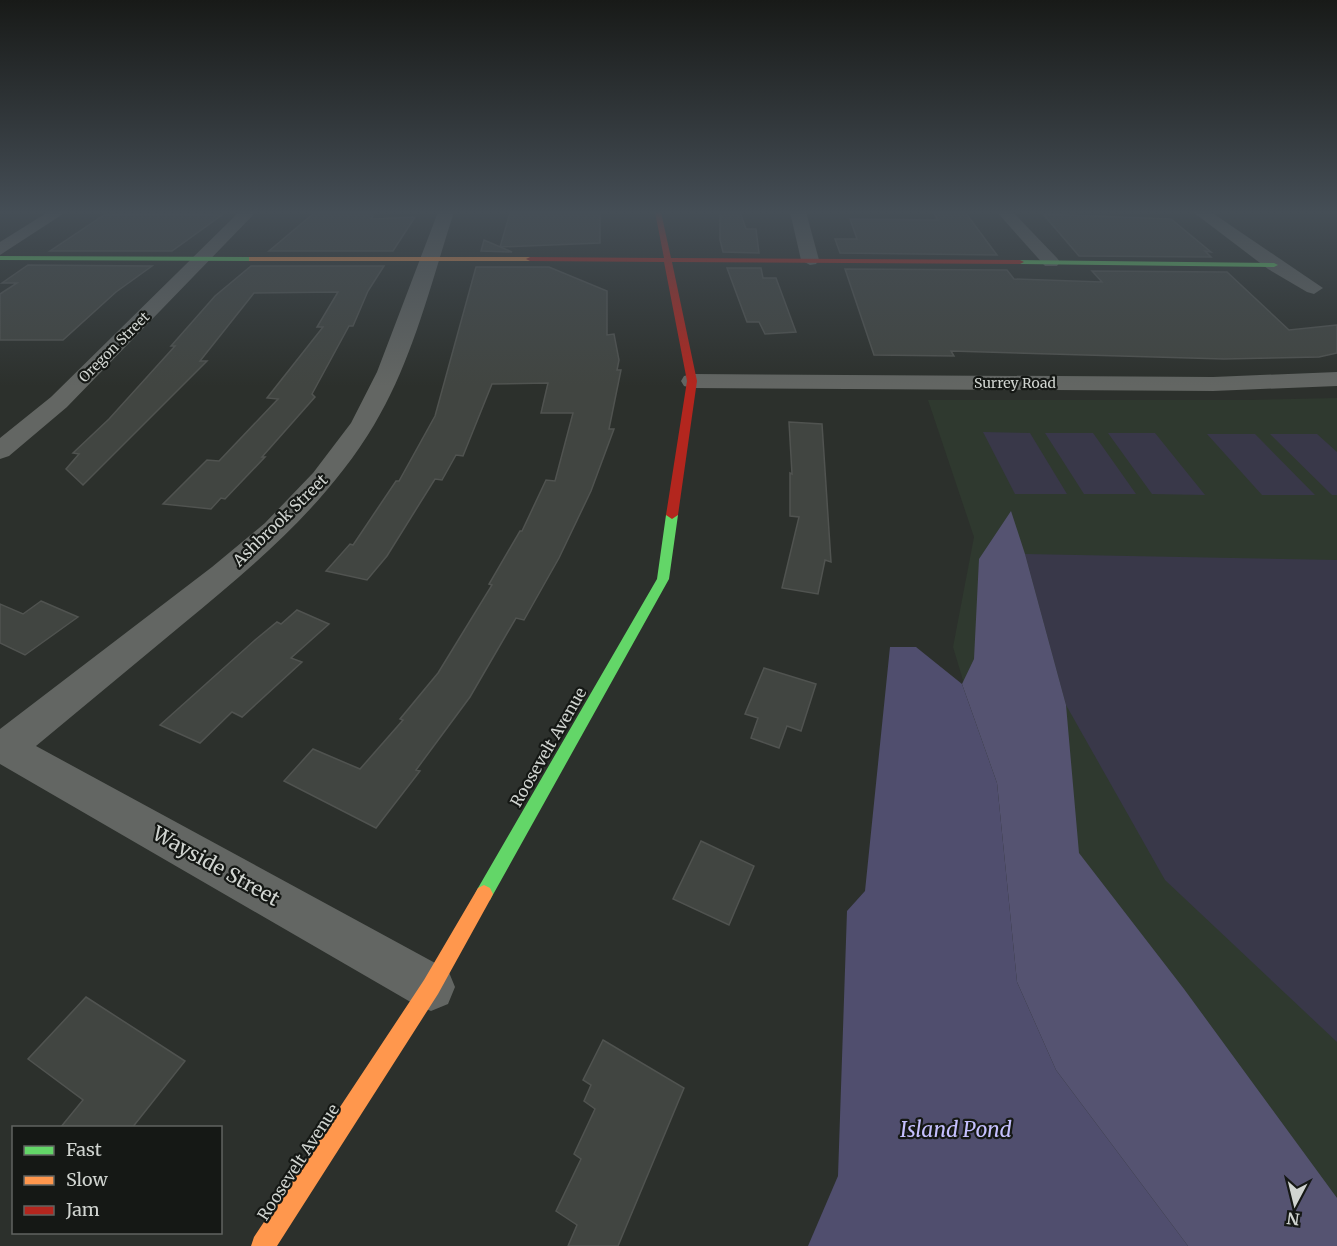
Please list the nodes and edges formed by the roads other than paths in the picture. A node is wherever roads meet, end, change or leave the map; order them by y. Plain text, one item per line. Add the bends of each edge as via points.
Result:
1 (190, 270) edge
2 (425, 270) edge
3 (670, 270) edge
4 (1283, 270) edge
5 (1314, 288) dead end
6 (1337, 379) edge
7 (692, 381) junction
8 (0, 451) edge
9 (3, 746) edge
10 (431, 987) junction
11 (263, 1246) edge

1 - 8 street, Oregon Street via 45,415
2 - 9 street, Ashbrook Street via 374,402 327,475 239,562
3 - 7 street, Roosevelt Avenue
4 - 5 street
6 - 7 street, Surrey Road via 1213,384
7 - 10 street, Roosevelt Avenue via 663,579
9 - 10 street, Wayside Street
10 - 11 street, Roosevelt Avenue

